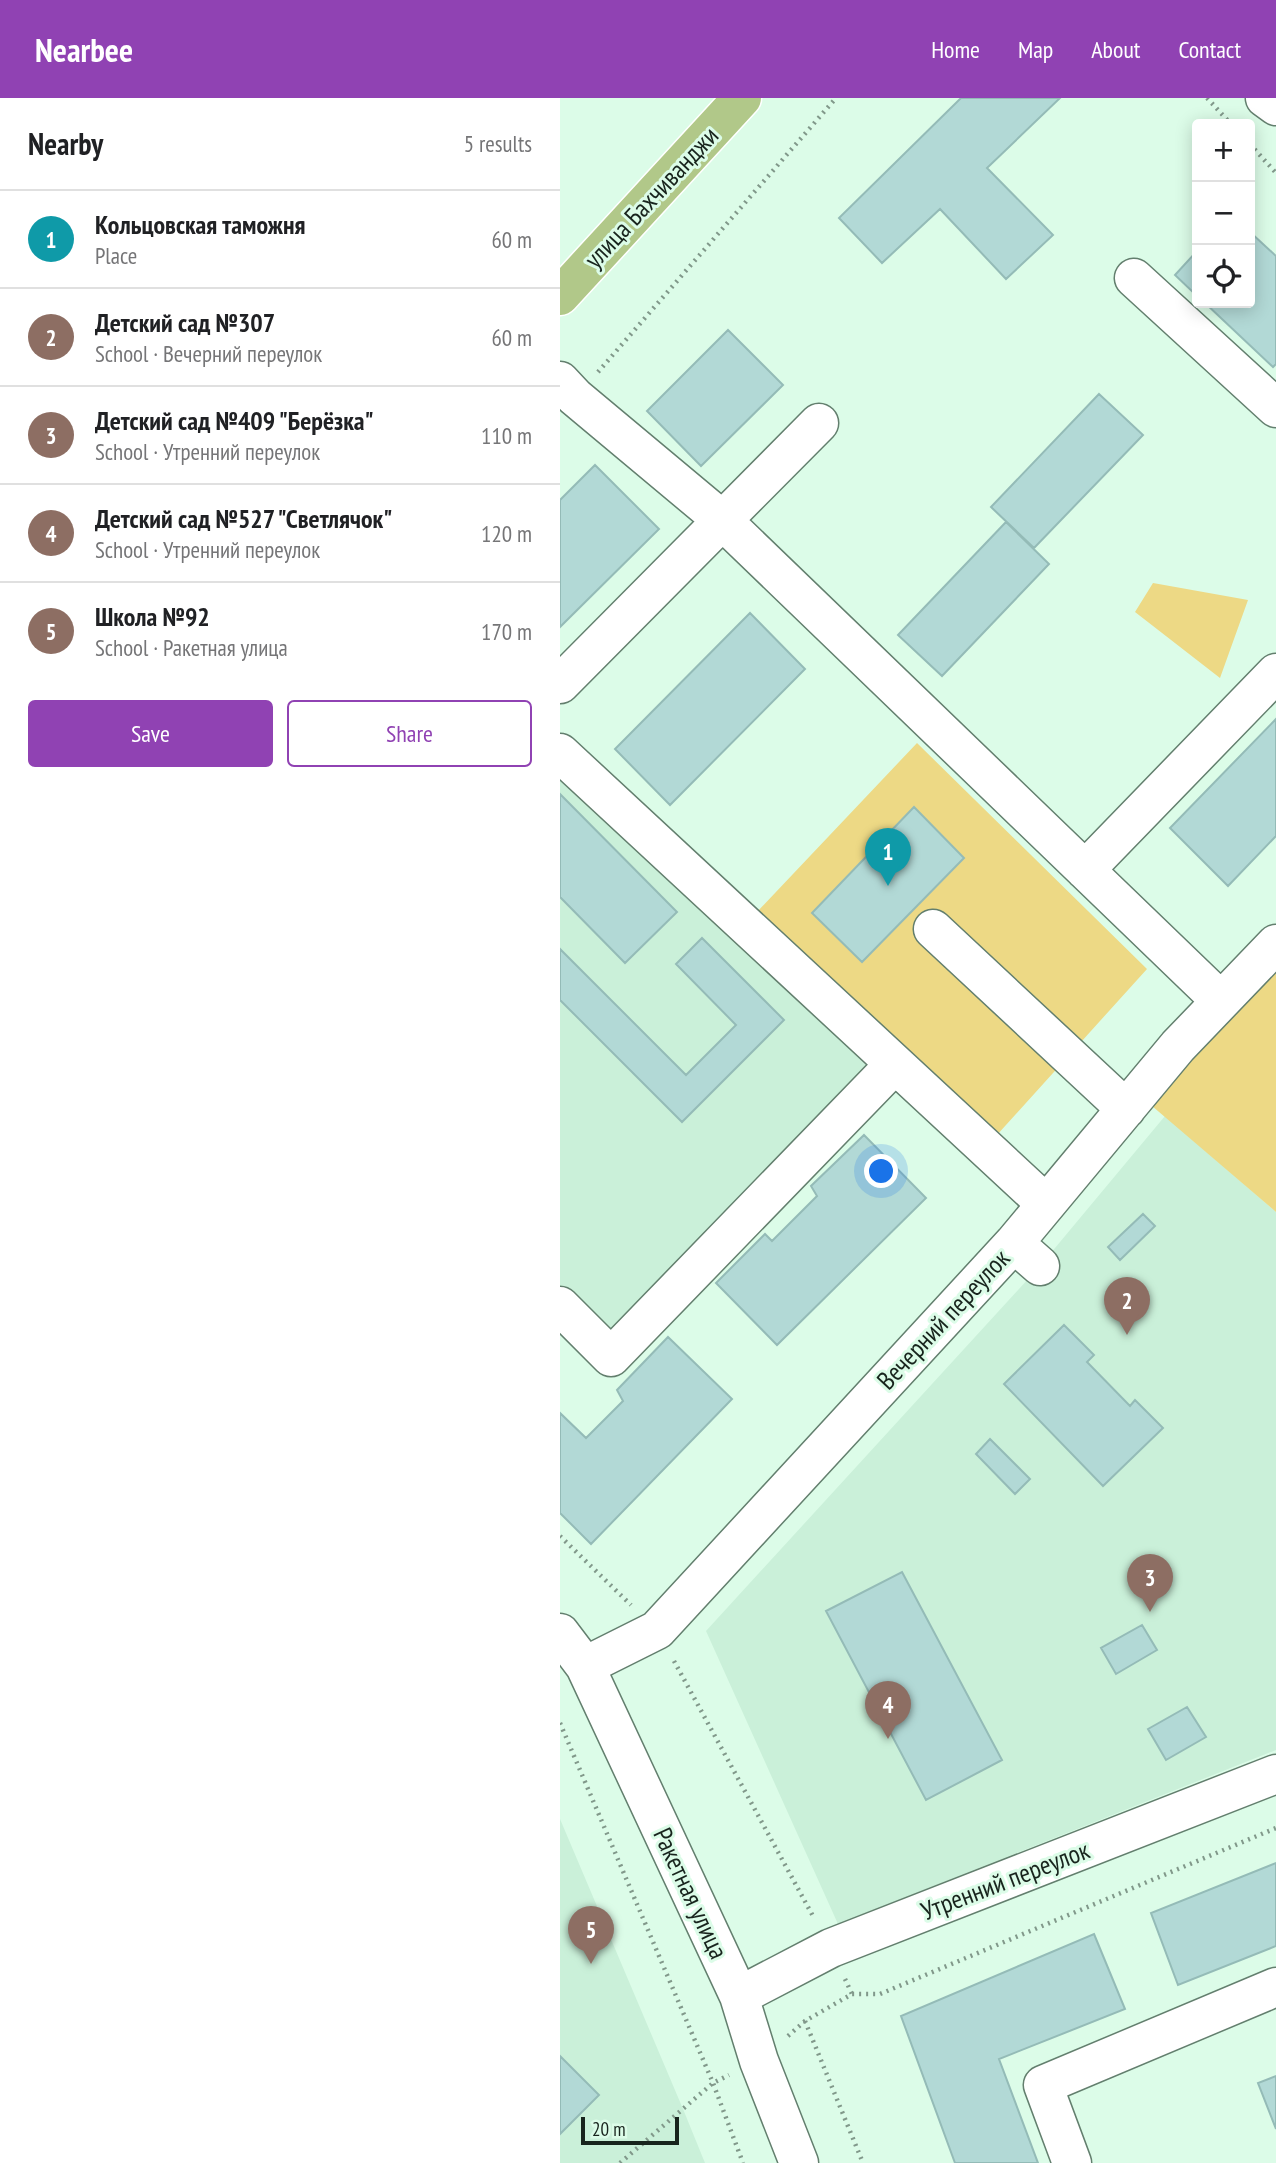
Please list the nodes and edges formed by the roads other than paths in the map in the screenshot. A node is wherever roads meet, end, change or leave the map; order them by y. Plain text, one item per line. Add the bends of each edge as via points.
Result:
1 (743, 98) edge
2 (1265, 98) edge
3 (1276, 106) edge
4 (1134, 278) dead end
5 (560, 296) edge
6 (568, 389) edge
7 (1276, 408) edge
8 (820, 423) dead end
9 (721, 519) junction
10 (1276, 673) edge
11 (560, 684) edge
12 (560, 753) edge
13 (1085, 870) junction
14 (933, 929) dead end
15 (1276, 944) edge
16 (1221, 1001) junction
17 (895, 1064) junction
18 (1126, 1109) junction
19 (1046, 1204) junction
20 (560, 1306) edge
21 (560, 1633) edge
22 (585, 1666) junction
23 (1276, 1774) edge
24 (1276, 1987) edge
25 (739, 1996) junction
26 (799, 2163) edge
27 (1072, 2163) edge

1 - 5 main road, улица Бахчиванджи
2 - 3 street
4 - 7 street
6 - 9 street
8 - 9 street
9 - 11 street
9 - 13 street
10 - 13 street
12 - 17 street
13 - 16 street
14 - 18 street
15 - 16 street, Вечерний переулок
16 - 18 street, Вечерний переулок
17 - 19 street
17 - 20 street via 611,1357
18 - 19 street, Вечерний переулок
19 - 22 street, Вечерний переулок via 1027,1255 657,1630
21 - 22 street, Ракетная улица
22 - 25 street, Ракетная улица
23 - 25 street, Утренний переулок via 1055,1849 831,1948
24 - 27 street via 1043,2085
25 - 26 street, Ракетная улица

